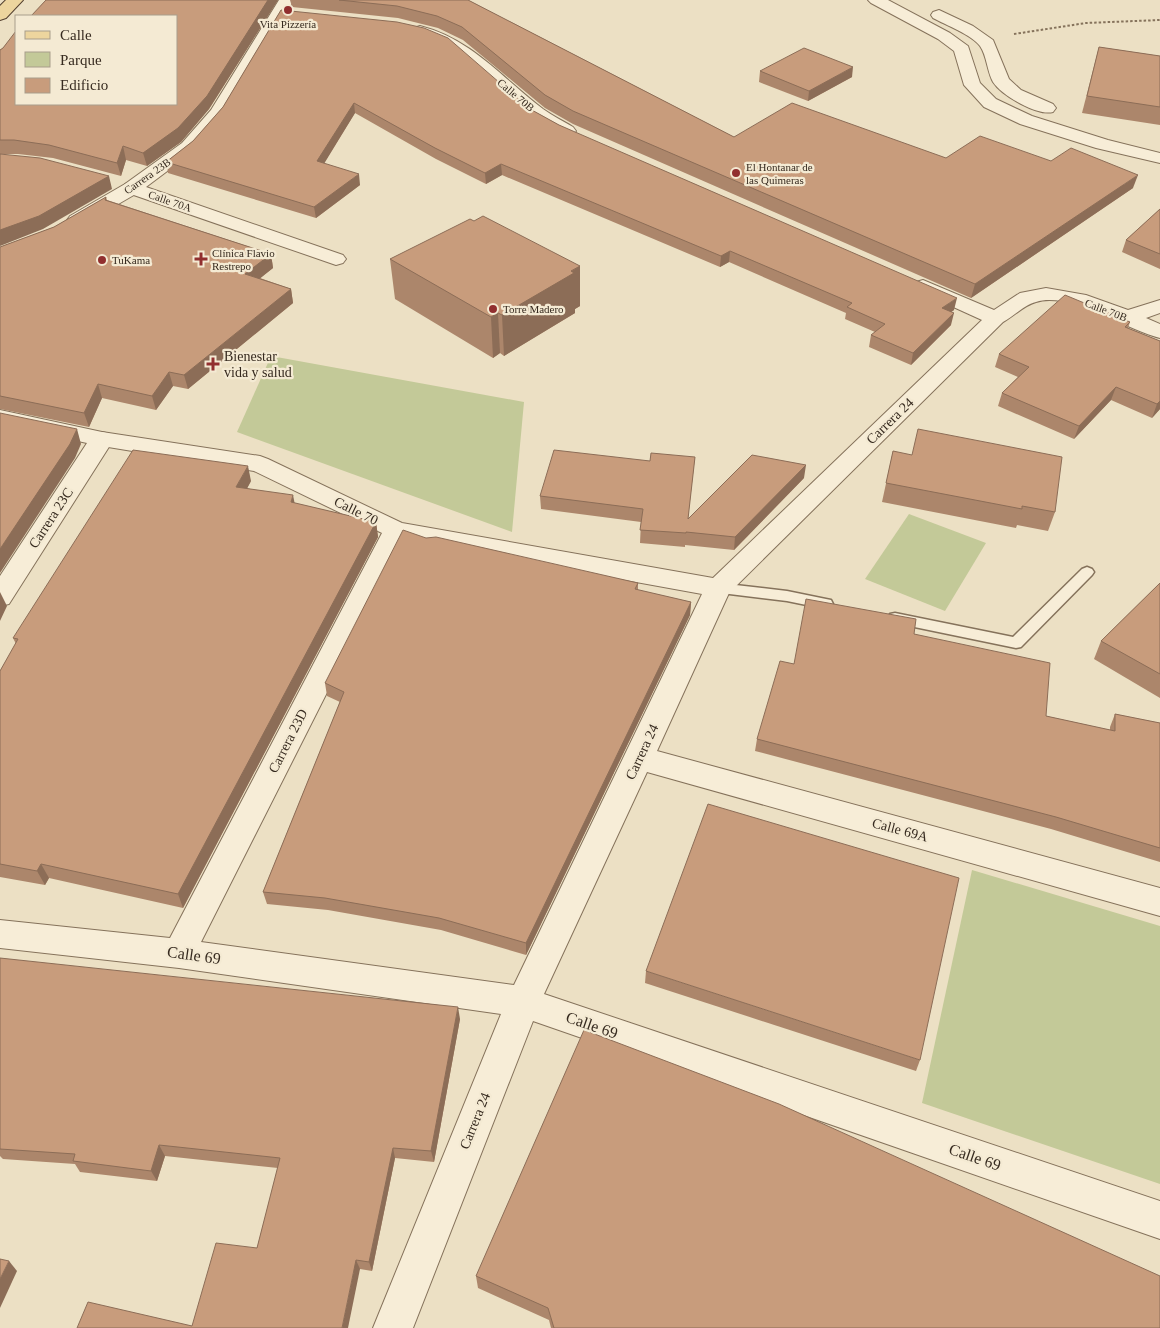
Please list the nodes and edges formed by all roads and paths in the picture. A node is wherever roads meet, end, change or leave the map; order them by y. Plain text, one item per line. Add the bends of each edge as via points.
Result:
1 (15, 0) edge
2 (876, 0) edge
3 (908, 0) edge
4 (287, 9) edge
5 (0, 15) edge
6 (1160, 20) edge
7 (406, 27) edge
8 (987, 43) junction
9 (1059, 112) dead end
10 (1121, 131) dead end
11 (585, 138) edge
12 (1160, 145) edge
13 (1160, 158) edge
14 (113, 182) edge
15 (132, 188) junction
16 (59, 230) edge
17 (336, 259) dead end
18 (905, 278) edge
19 (1050, 294) joint
20 (1160, 306) edge
21 (996, 318) junction
22 (1126, 318) junction
23 (1160, 332) edge
24 (0, 417) edge
25 (102, 440) junction
26 (396, 530) junction
27 (1087, 572) dead end
28 (718, 588) junction
29 (0, 597) edge
30 (844, 607) edge
31 (882, 615) edge
32 (639, 758) junction
33 (1160, 902) edge
34 (0, 934) edge
35 (179, 953) junction
36 (523, 1002) junction
37 (1160, 1220) edge
38 (393, 1328) edge

1 - 5 main road
2 - 13 street via 962,49 972,85 990,103 1026,120
3 - 8 street via 967,29
4 - 15 street, Carrera 23B via 218,112 188,147
6 - 8 path via 1086,23 1022,32
7 - 11 street, Calle 70B via 456,44 538,114
8 - 9 street via 1002,81 1015,94
10 - 12 street
14 - 15 street, Calle 70A
15 - 16 street, Carrera 23B
15 - 17 street, Calle 70A
18 - 21 street
19 - 21 street, Carrera 24 via 1032,296
19 - 22 street, Calle 70B via 1072,296
20 - 22 street
21 - 28 street, Carrera 24
22 - 23 street, Calle 70B
24 - 25 street, Calle 70
25 - 26 street, Calle 70 via 260,464
25 - 29 street, Carrera 23C
26 - 28 street, Calle 70
26 - 35 street, Carrera 23D
27 - 31 lane via 1016,643
28 - 30 lane
28 - 32 street, Carrera 24
32 - 33 street, Calle 69A
32 - 36 street, Carrera 24
34 - 35 street, Calle 69
35 - 36 street, Calle 69
36 - 37 street, Calle 69
36 - 38 street, Carrera 24

